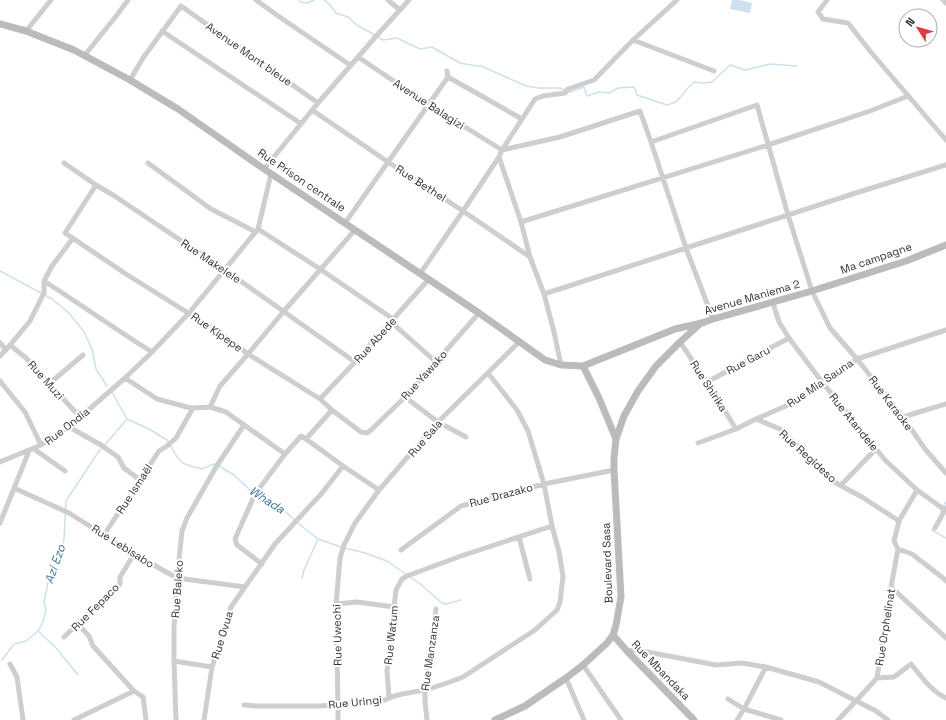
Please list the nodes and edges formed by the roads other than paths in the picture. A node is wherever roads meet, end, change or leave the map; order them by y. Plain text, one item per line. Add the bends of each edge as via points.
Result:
1 (51, 0) edge
2 (256, 0) edge
3 (388, 0) edge
4 (409, 0) edge
5 (677, 0) edge
6 (827, 0) edge
7 (943, 0) edge
8 (125, 1) edge
9 (946, 3) edge
10 (400, 10) junction
11 (0, 24) edge
12 (26, 31) junction
13 (162, 31) junction
14 (633, 40) junction
15 (84, 56) junction
16 (358, 57) junction
17 (350, 65) junction
18 (447, 70) dead end
19 (714, 71) dead end
20 (448, 77) junction
21 (130, 80) junction
22 (908, 96) junction
23 (318, 103) junction
24 (428, 104) junction
25 (312, 110) junction
26 (522, 119) junction
27 (300, 123) junction
28 (946, 140) edge
29 (651, 142) junction
30 (768, 145) junction
31 (502, 150) junction
32 (499, 156) junction
33 (388, 162) junction
34 (64, 163) dead end
35 (148, 164) dead end
36 (946, 165) edge
37 (264, 169) junction
38 (271, 174) junction
39 (663, 178) junction
40 (96, 185) junction
41 (464, 211) junction
42 (788, 215) junction
43 (521, 222) junction
44 (345, 223) junction
45 (257, 230) junction
46 (355, 230) junction
47 (73, 238) junction
48 (946, 245) edge
49 (686, 248) junction
50 (530, 257) junction
51 (320, 269) junction
52 (224, 270) junction
53 (420, 274) junction
54 (428, 280) junction
55 (44, 281) junction
56 (812, 291) junction
57 (544, 294) junction
58 (773, 302) junction
59 (284, 311) junction
60 (189, 313) junction
61 (479, 313) junction
62 (713, 318) junction
63 (392, 321) junction
64 (702, 322) junction
65 (946, 330) edge
66 (789, 338) junction
67 (519, 342) junction
68 (680, 342) junction
69 (0, 343) edge
70 (10, 345) junction
71 (6, 350) junction
72 (152, 352) junction
73 (248, 354) junction
74 (83, 355) dead end
75 (0, 356) edge
76 (857, 358) junction
77 (355, 362) junction
78 (436, 362) junction
79 (561, 366) junction
80 (583, 366) junction
81 (488, 373) junction
82 (125, 378) junction
83 (0, 381) edge
84 (707, 382) junction
85 (822, 382) junction
86 (50, 383) junction
87 (405, 397) junction
88 (320, 399) junction
89 (943, 405) edge
90 (210, 407) junction
91 (193, 408) junction
92 (332, 410) junction
93 (80, 417) junction
94 (903, 417) junction
95 (756, 419) junction
96 (438, 422) junction
97 (244, 425) junction
98 (69, 427) junction
99 (736, 429) junction
100 (366, 434) joint
101 (466, 437) dead end
102 (306, 439) junction
103 (616, 439) junction
104 (698, 444) dead end
105 (41, 445) junction
106 (876, 449) junction
107 (31, 450) junction
108 (285, 454) junction
109 (0, 462) edge
110 (344, 466) junction
111 (65, 470) dead end
112 (614, 470) junction
113 (946, 473) edge
114 (140, 480) junction
115 (544, 484) junction
116 (841, 485) junction
117 (14, 488) junction
118 (379, 490) junction
119 (917, 490) junction
120 (944, 508) edge
121 (1, 516) edge
122 (899, 521) junction
123 (0, 524) edge
124 (552, 526) junction
125 (935, 528) dead end
126 (104, 535) junction
127 (519, 538) junction
128 (344, 548) joint
129 (898, 549) junction
130 (401, 550) dead end
131 (134, 554) junction
132 (262, 564) junction
133 (177, 578) junction
134 (530, 579) dead end
135 (946, 581) edge
136 (245, 587) junction
137 (891, 587) junction
138 (336, 604) junction
139 (394, 607) junction
140 (436, 609) dead end
141 (78, 624) junction
142 (613, 635) junction
143 (64, 637) dead end
144 (946, 638) edge
145 (627, 652) junction
146 (174, 661) junction
147 (10, 664) dead end
148 (583, 665) junction
149 (212, 667) junction
150 (766, 668) junction
151 (566, 678) junction
152 (877, 678) junction
153 (425, 690) junction
154 (134, 691) junction
155 (389, 697) junction
156 (946, 698) edge
157 (728, 699) dead end
158 (856, 701) junction
159 (338, 704) junction
160 (244, 705) dead end
161 (744, 708) junction
162 (24, 720) edge
163 (74, 720) edge
164 (146, 720) edge
165 (176, 720) edge
166 (204, 720) edge
167 (338, 720) edge
168 (427, 720) edge
169 (496, 720) edge
170 (584, 720) edge
171 (621, 720) edge
172 (694, 720) edge
173 (737, 720) edge
174 (781, 720) edge
175 (838, 720) edge
176 (888, 720) edge

1 - 12 street
2 - 17 street
3 - 10 street
4 - 10 street
5 - 14 street
6 - 22 street via 818,12 823,19 845,23
7 - 9 street
8 - 15 street via 118,15
10 - 16 street
11 - 12 street, Rue Prison centrale
12 - 15 street, Rue Prison centrale
13 - 21 street
13 - 23 street, Avenue Mont bleue via 181,6
13 - 27 street
14 - 19 street
14 - 26 street via 594,80 566,91 534,99
15 - 21 street, Rue Prison centrale
16 - 17 street
16 - 24 street, Avenue Balagizi
17 - 23 street
18 - 20 street
20 - 24 street
20 - 26 street
21 - 37 street, Rue Prison centrale via 178,109
22 - 28 street
22 - 30 street
23 - 25 street
24 - 31 street, Avenue Balagizi
24 - 33 street
25 - 27 street
25 - 33 street, Rue Bethel
26 - 31 street
27 - 37 street
29 - 30 street, Avenue Maniema 2 via 757,105
29 - 31 street via 640,112 560,137
29 - 39 street
30 - 39 street
30 - 42 street, Avenue Maniema 2
31 - 32 street
32 - 41 street
32 - 43 street
33 - 41 street, Rue Bethel
33 - 44 street
34 - 40 street, Rue Makelele
35 - 45 street via 211,209
36 - 42 street
37 - 38 street, Rue Prison centrale
38 - 44 street, Rue Prison centrale
38 - 45 street
39 - 43 street
39 - 49 street
40 - 47 street, Rue Kipepe via 65,233
40 - 52 street, Rue Makelele
41 - 50 street, Rue Bethel
41 - 53 street
42 - 49 street
42 - 56 street, Avenue Maniema 2
43 - 50 street
44 - 46 street, Rue Prison centrale
45 - 51 street
45 - 52 street, Rue Ondia
46 - 51 street
46 - 53 street, Rue Prison centrale
47 - 55 street
47 - 60 street, Rue Kipepe
48 - 56 street, Ma campagne via 906,261
49 - 57 street
49 - 62 street
50 - 57 street
51 - 59 street
51 - 63 street
52 - 59 street, Rue Makelele
52 - 60 street, Rue Ondia
53 - 54 street, Rue Prison centrale
54 - 61 street, Rue Prison centrale
54 - 63 street, Rue Abede
55 - 70 street via 43,295 30,321
55 - 72 street
56 - 58 street, Avenue Maniema 2
56 - 76 street, Rue Karaoke via 830,328
57 - 79 street
58 - 62 street, Avenue Maniema 2
58 - 66 street, Rue Atandele via 779,322
59 - 73 street
59 - 77 street, Rue Makelele
60 - 72 street, Rue Ondia
60 - 73 street, Rue Kipepe
61 - 67 street, Rue Prison centrale
61 - 78 street, Rue Yawako
62 - 64 street, Avenue Maniema 2
63 - 77 street, Rue Abede
63 - 78 street
64 - 68 street, Boulevard Sasa
64 - 80 street, Avenue Maniema 2 via 676,329
65 - 76 street, Rue Mia Sauna
66 - 84 street, Rue Garu
66 - 85 street, Rue Atandele
67 - 79 street, Rue Prison centrale via 545,360
67 - 81 street, Rue Sala
68 - 84 street, Rue Shirika
68 - 103 street, Boulevard Sasa via 656,366 638,391 624,416
69 - 71 street
70 - 71 street
70 - 86 street, Rue Muzi
71 - 75 street
72 - 82 street, Rue Ondia
73 - 88 street, Rue Kipepe
73 - 90 street via 220,386
74 - 86 street
76 - 85 street, Rue Mia Sauna
76 - 94 street, Rue Karaoke
77 - 88 street, Rue Abede
78 - 87 street, Rue Yawako
79 - 80 street, Rue Prison centrale
80 - 103 street, Boulevard Sasa
81 - 96 street, Rue Sala
81 - 115 street, Rue Uringi via 517,410 528,431
82 - 91 street via 157,399
82 - 93 street, Rue Ondia
83 - 105 street via 24,412
84 - 99 street, Rue Shirika
85 - 95 street, Rue Mia Sauna via 788,406
85 - 106 street, Rue Atandele
86 - 93 street, Rue Muzi
87 - 96 street
87 - 100 street, Rue Yawako
88 - 92 street, Rue Kipepe
89 - 94 street
90 - 91 street
90 - 97 street via 226,412
91 - 114 street, Rue Ismaël via 176,438 159,451
92 - 100 street, Rue Kipepe
92 - 102 street
93 - 98 street, Rue Ondia
94 - 113 street, Rue Karaoke via 925,450
95 - 99 street, Rue Mia Sauna
95 - 116 street, Rue Regideso via 780,429
96 - 101 street
96 - 118 street, Rue Sala
97 - 108 street
97 - 133 street, Rue Baleko via 217,465 187,518 182,531
98 - 105 street, Rue Ondia
98 - 114 street via 118,457 124,468
99 - 104 street, Rue Mia Sauna
102 - 108 street via 301,436
102 - 110 street
103 - 112 street, Boulevard Sasa
105 - 107 street, Rue Ondia
106 - 116 street
106 - 119 street, Rue Atandele
107 - 109 street, Rue Ondia
107 - 111 street
107 - 117 street
108 - 132 street via 256,493 235,539 237,545
110 - 118 street
110 - 132 street, Rue Ovua via 275,544
112 - 115 street, Rue Drazako
112 - 142 street, Boulevard Sasa via 621,597
114 - 126 street, Rue Ismaël
115 - 124 street, Rue Uringi
115 - 130 street, Rue Drazako via 461,506
116 - 122 street, Rue Regideso
117 - 121 street
117 - 126 street, Rue Lebisabo via 69,513
118 - 128 street, Rue Sala via 356,523
119 - 120 street, Rue Atandele
119 - 122 street, Rue Orphelinat
120 - 125 street
121 - 123 street
122 - 129 street, Rue Orphelinat via 894,541
124 - 127 street
124 - 153 street, Rue Uringi via 563,576 558,610 535,630 463,677
126 - 131 street, Rue Lebisabo
127 - 134 street
127 - 139 street, Rue Watum via 461,556 402,579 396,590
128 - 138 street, Rue Uwechi via 340,558
129 - 135 street via 912,554
129 - 137 street, Rue Orphelinat
131 - 133 street, Rue Lebisabo
131 - 141 street, Rue Fepaco via 120,577 120,584
132 - 136 street, Rue Ovua
133 - 136 street
133 - 146 street, Rue Baleko
136 - 149 street, Rue Ovua via 231,607
137 - 144 street
137 - 152 street, Rue Orphelinat
138 - 139 street via 357,602
138 - 159 street, Rue Uwechi
139 - 155 street, Rue Watum via 387,671
140 - 153 street, Rue Manzanza
141 - 143 street, Rue Fepaco
141 - 154 street via 89,636 93,646
142 - 145 street, Rue Mbandaka
142 - 148 street, Boulevard Sasa
145 - 150 street via 637,650 716,665 742,663
145 - 172 street, Rue Mbandaka
146 - 149 street
146 - 165 street, Rue Baleko
147 - 162 street via 17,677
148 - 151 street, Boulevard Sasa
148 - 171 street
149 - 166 street, Rue Ovua
150 - 158 street via 819,682
150 - 161 street
151 - 169 street, Boulevard Sasa via 525,706
151 - 170 street
152 - 156 street via 894,677 911,664 939,695
152 - 158 street, Rue Orphelinat
153 - 155 street, Rue Uringi
153 - 168 street, Rue Manzanza
154 - 163 street
154 - 164 street via 143,697
155 - 159 street, Rue Uringi via 385,700
157 - 161 street
158 - 175 street, Rue Orphelinat
158 - 176 street
159 - 160 street, Rue Uringi
159 - 167 street, Rue Uwechi
161 - 173 street
161 - 174 street

